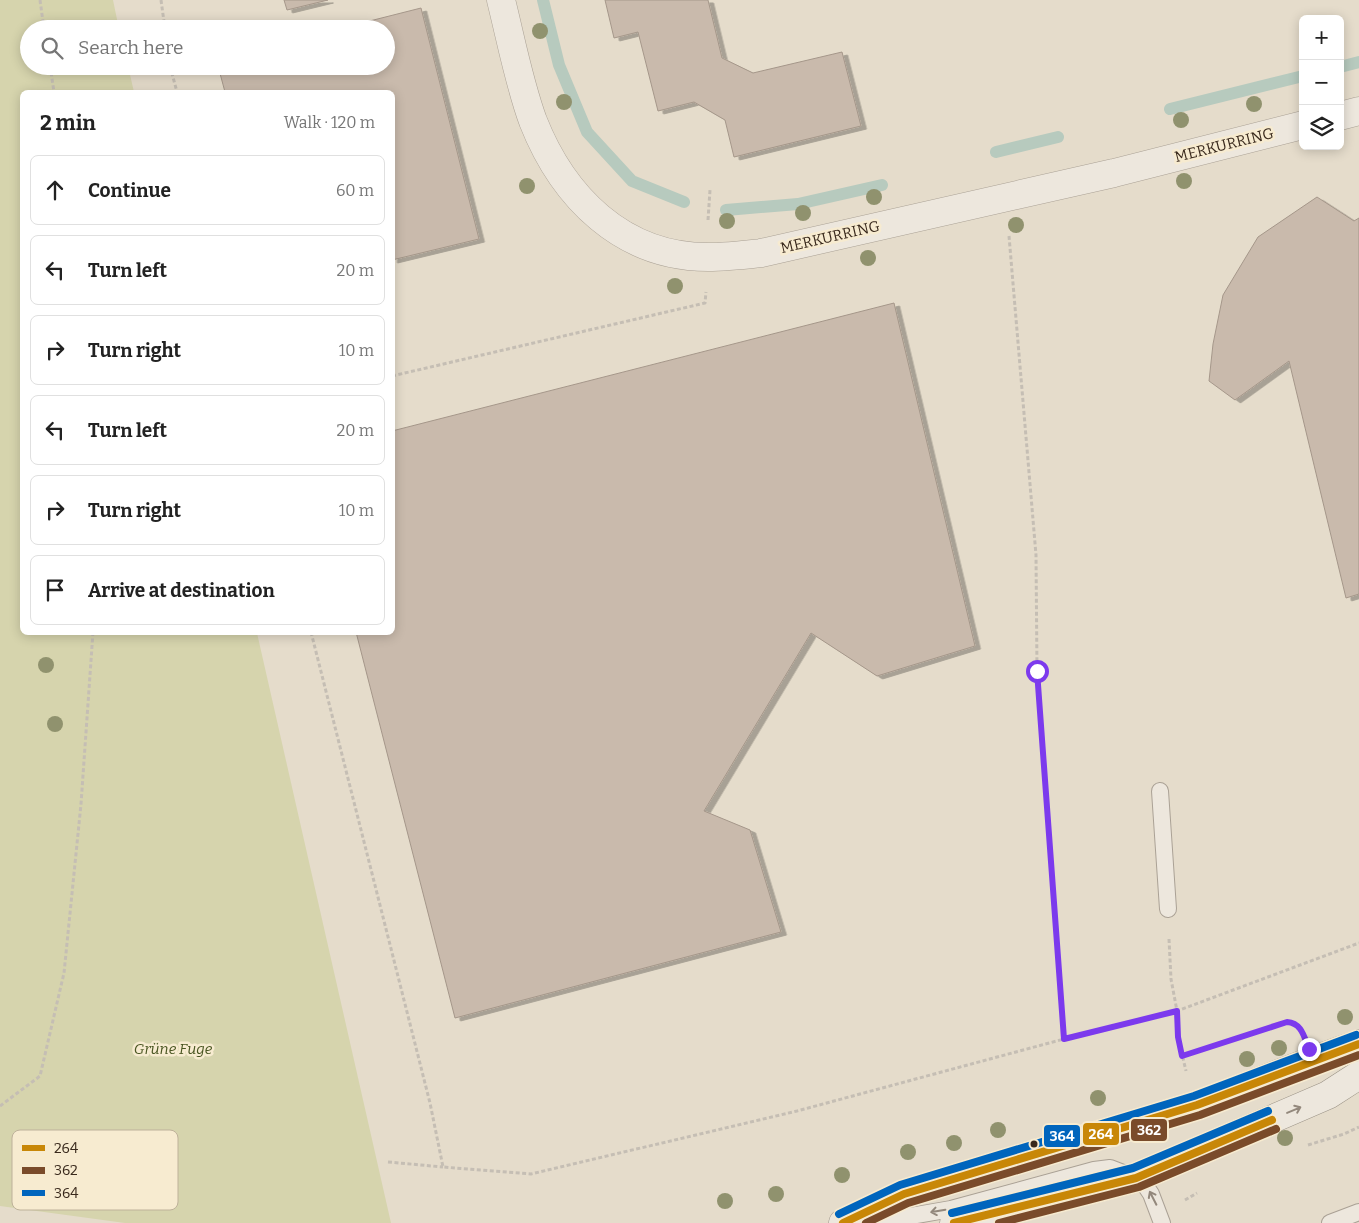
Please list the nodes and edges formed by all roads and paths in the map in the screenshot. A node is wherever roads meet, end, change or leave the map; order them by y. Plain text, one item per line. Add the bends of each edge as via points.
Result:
1 (40, 0) edge
2 (161, 0) edge
3 (501, 0) edge
4 (43, 20) edge
5 (163, 20) edge
6 (51, 75) edge
7 (172, 75) edge
8 (54, 90) edge
9 (176, 90) edge
10 (1359, 111) edge
11 (1344, 115) edge
12 (1299, 126) edge
13 (710, 190) dead end
14 (708, 226) dead end
15 (1009, 236) dead end
16 (706, 284) dead end
17 (395, 375) edge
18 (93, 635) edge
19 (312, 635) edge
20 (1160, 791) dead end
21 (1168, 909) joint
22 (1359, 943) edge
23 (1177, 1011) junction
24 (1303, 1035) dead end
25 (1064, 1039) junction
26 (1359, 1044) edge
27 (1359, 1075) edge
28 (0, 1106) edge
29 (388, 1162) dead end
30 (443, 1167) junction
31 (1136, 1178) junction
32 (1359, 1212) edge
33 (843, 1223) edge
34 (870, 1223) edge
35 (954, 1223) edge
36 (1162, 1223) edge
37 (1330, 1223) edge

1 - 4 path
2 - 5 path
3 - 12 street, MERKURRING via 533,120 569,187 608,225 626,237 651,248 677,254 707,257 761,253 1114,173
6 - 8 path
7 - 9 path
10 - 11 street
13 - 14 path
15 - 25 path via 1036,555 1037,671
16 - 17 path via 705,303
18 - 28 path via 81,804 64,973 40,1076
19 - 30 path
20 - 21 lane
21 - 23 path via 1171,979
22 - 23 path
23 - 24 path via 1182,1056 1287,1022 1297,1024
23 - 25 path
25 - 30 path via 796,1111 531,1174
26 - 33 street via 1197,1105 904,1194
31 -> 27 street via 1328,1096
29 - 30 path
31 -> 34 lane via 1110,1168 1094,1170 951,1209
31 - 35 street
36 -> 31 lane via 1151,1194
32 - 37 lane

